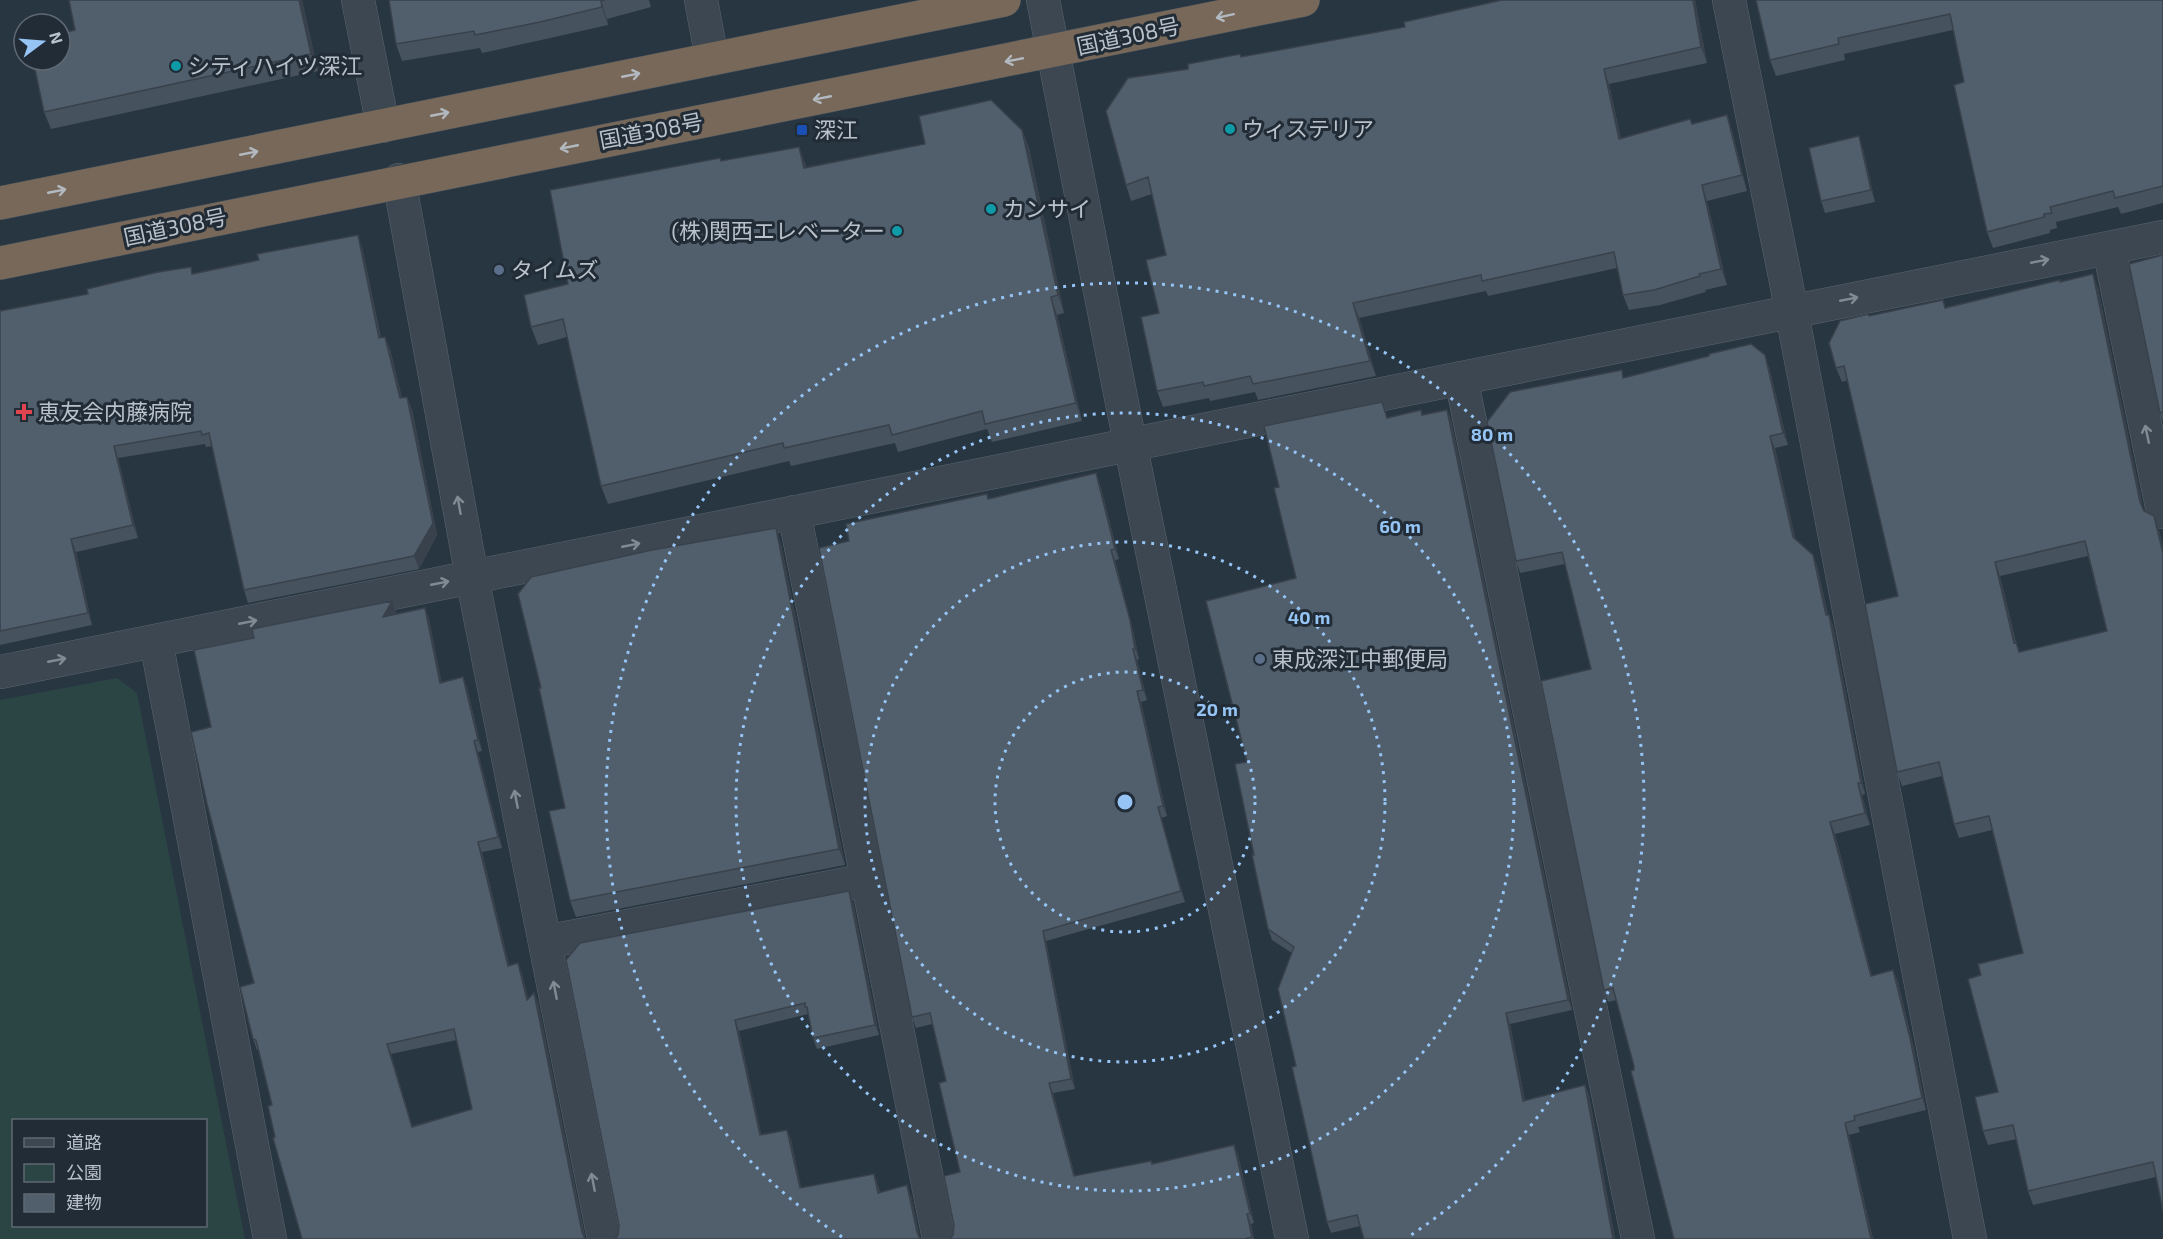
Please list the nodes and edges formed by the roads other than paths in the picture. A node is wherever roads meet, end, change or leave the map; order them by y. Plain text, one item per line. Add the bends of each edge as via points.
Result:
1 (357, 0) edge
2 (701, 0) edge
3 (1004, 0) edge
4 (1043, 0) edge
5 (1303, 0) edge
6 (1730, 0) edge
7 (1054, 52) junction
8 (712, 59) junction
9 (383, 126) junction
10 (399, 180) junction
11 (0, 203) edge
12 (2163, 237) edge
13 (2109, 248) junction
14 (0, 262) edge
15 (1791, 311) junction
16 (1461, 378) junction
17 (1131, 444) junction
18 (794, 512) junction
19 (2163, 512) edge
20 (472, 577) junction
21 (156, 640) junction
22 (0, 672) edge
23 (867, 880) junction
24 (545, 942) junction
25 (270, 1239) edge
26 (604, 1239) edge
27 (939, 1239) edge
28 (1292, 1239) edge
29 (1638, 1239) edge
30 (1970, 1239) edge

1 - 9 street
2 - 8 street
3 - 8 highway
4 - 7 street
5 -> 7 highway, 国道308号
6 - 15 street
7 -> 10 highway, 国道308号
7 - 17 street
9 -> 8 highway
11 -> 9 highway
10 - 14 highway, 国道308号
20 -> 10 street
12 - 13 street
15 -> 13 street
19 -> 13 street
15 - 16 street
15 - 30 street
16 - 17 street
16 - 29 street
17 - 18 street
17 - 28 street
20 -> 18 street
18 - 23 street
21 -> 20 street
24 -> 20 street
22 -> 21 street
21 - 25 street
23 - 24 street
23 - 27 street
26 -> 24 street

